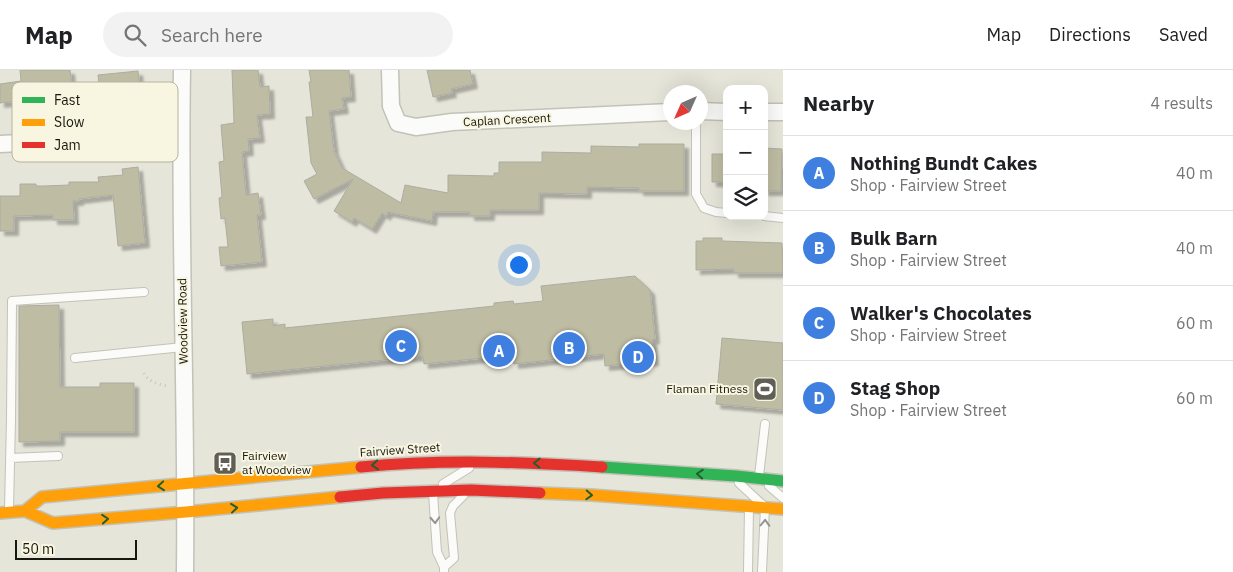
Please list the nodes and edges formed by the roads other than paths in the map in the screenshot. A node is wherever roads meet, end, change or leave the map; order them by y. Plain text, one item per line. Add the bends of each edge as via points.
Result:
1 (182, 70) edge
2 (390, 70) edge
3 (708, 111) edge
4 (663, 112) edge
5 (723, 112) edge
6 (768, 112) edge
7 (783, 112) edge
8 (696, 130) edge
9 (178, 135) edge
10 (181, 135) junction
11 (723, 213) edge
12 (768, 216) edge
13 (783, 218) edge
14 (144, 292) dead end
15 (183, 347) junction
16 (75, 358) dead end
17 (765, 424) dead end
18 (58, 456) dead end
19 (10, 458) junction
20 (479, 462) junction
21 (732, 476) junction
22 (759, 478) junction
23 (783, 481) edge
24 (186, 483) junction
25 (471, 490) junction
26 (433, 492) junction
27 (783, 498) edge
28 (749, 506) junction
29 (765, 507) junction
30 (783, 509) edge
31 (25, 511) junction
32 (4, 512) edge
33 (186, 512) junction
34 (444, 569) edge
35 (185, 572) edge
36 (748, 572) edge
37 (762, 572) edge

1 - 10 street, Woodview Road
2 - 4 street, Caplan Crescent via 391,106 398,123 416,127 452,122
3 - 5 street
6 - 7 street
8 - 11 lane via 696,194 704,208
9 - 10 street
10 - 15 street, Woodview Road
12 - 13 lane
14 - 19 lane via 12,301
15 - 16 lane
15 - 24 street, Woodview Road
17 - 22 lane
18 - 19 lane
19 - 32 lane
21 -> 20 main road, Fairview Street via 548,463
20 -> 24 main road, Fairview Street via 399,463
20 - 26 lane
21 - 22 main road, Fairview Street
21 - 29 lane
22 - 23 main road, Fairview Street
22 - 27 lane
24 -> 31 main road, Fairview Street via 42,497
24 - 33 street, Woodview Road
25 - 26 main road
25 -> 28 main road
25 - 34 lane via 450,512 454,558
33 -> 26 main road via 384,493
26 -> 34 lane via 437,552
28 - 29 main road
28 - 36 lane
29 - 30 main road
37 -> 29 lane
31 - 32 main road
31 -> 33 main road via 53,523
33 - 35 street, Woodview Road

